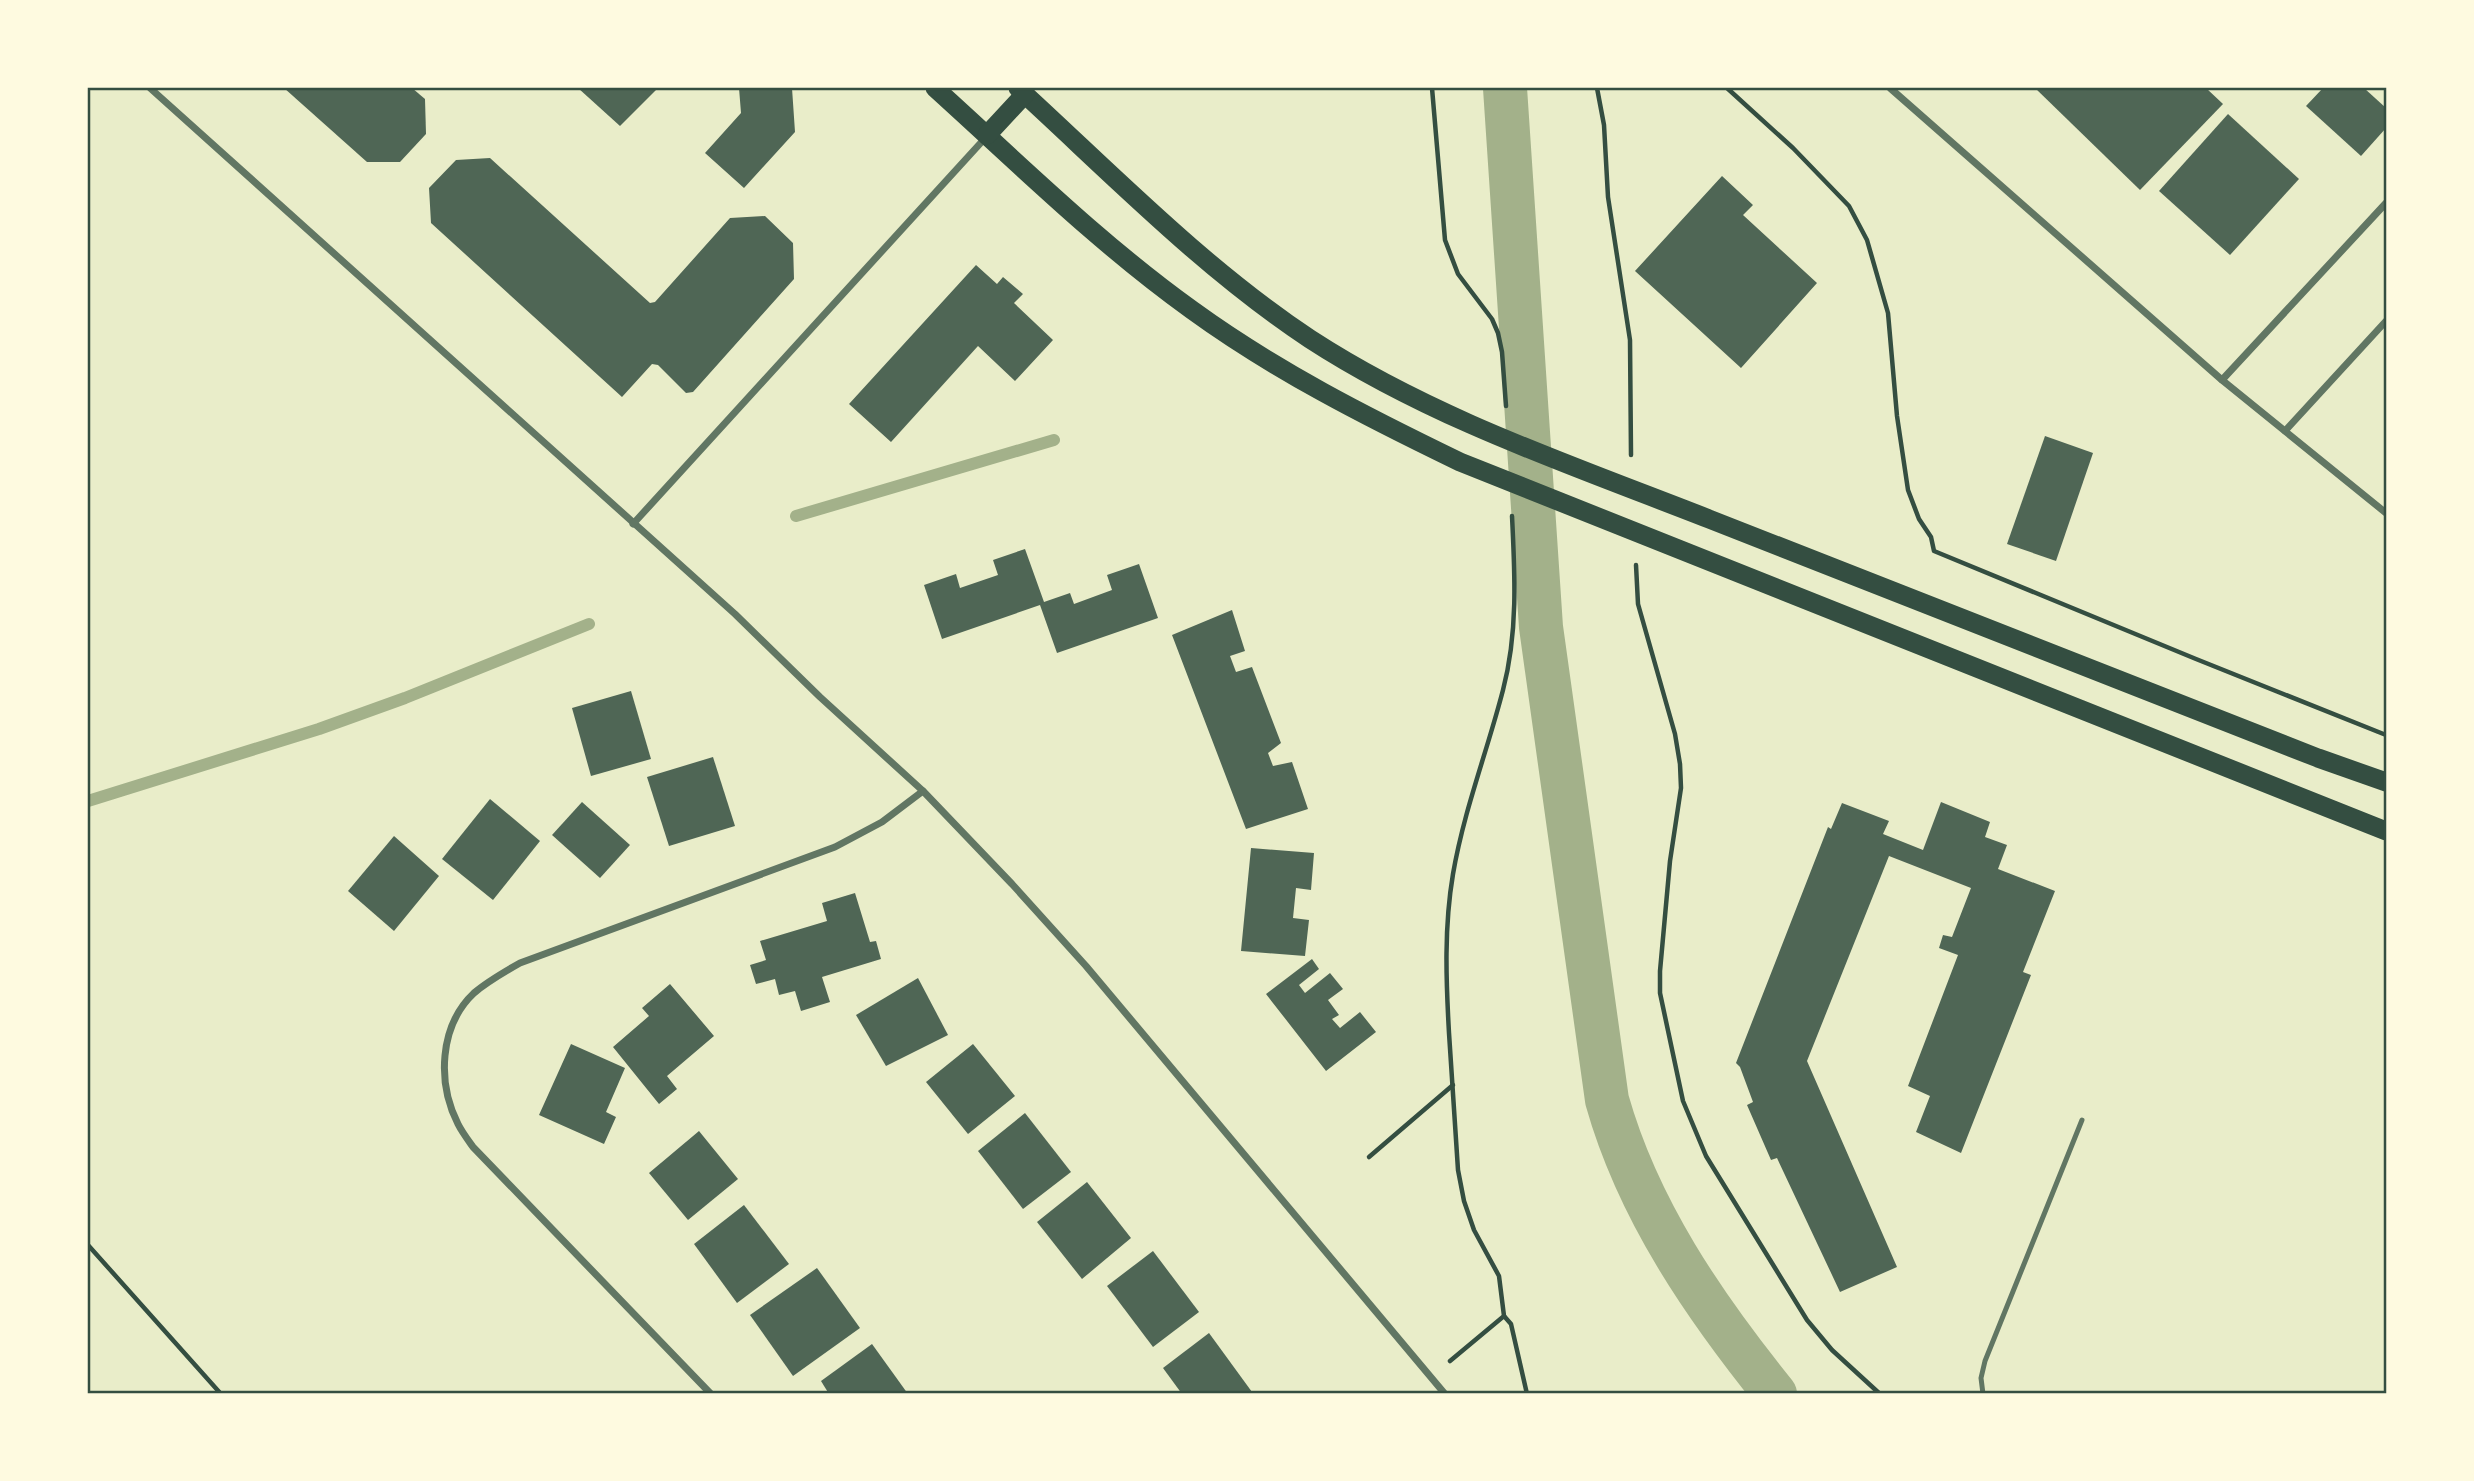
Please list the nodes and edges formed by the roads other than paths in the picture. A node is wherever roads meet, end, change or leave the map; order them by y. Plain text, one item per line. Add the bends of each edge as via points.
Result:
1 (150, 88) edge
2 (935, 88) edge
3 (1890, 88) edge
4 (1021, 91) edge
5 (987, 135) junction
6 (2386, 203) edge
7 (2386, 321) edge
8 (2222, 380) junction
9 (2285, 431) junction
10 (2386, 513) edge
11 (633, 524) junction
12 (2386, 782) edge
13 (923, 791) junction
14 (2386, 831) edge
15 (2082, 1120) dead end
16 (711, 1394) edge
17 (1446, 1394) edge
18 (1983, 1394) edge

1 - 11 street
2 - 5 highway
3 - 8 street
4 - 5 highway
4 - 12 highway via 1255,300 1360,369 1461,421
5 - 11 street
5 - 14 highway via 1122,255 1192,310 1328,396 1460,462
6 - 8 street
7 - 9 street
8 - 9 street
9 - 10 street
11 - 13 street
13 - 16 street via 882,822 835,847 520,963 473,994 457,1014 447,1042 443,1068 448,1098 473,1147
13 - 17 street via 1086,966
15 - 18 lane via 1985,1361

